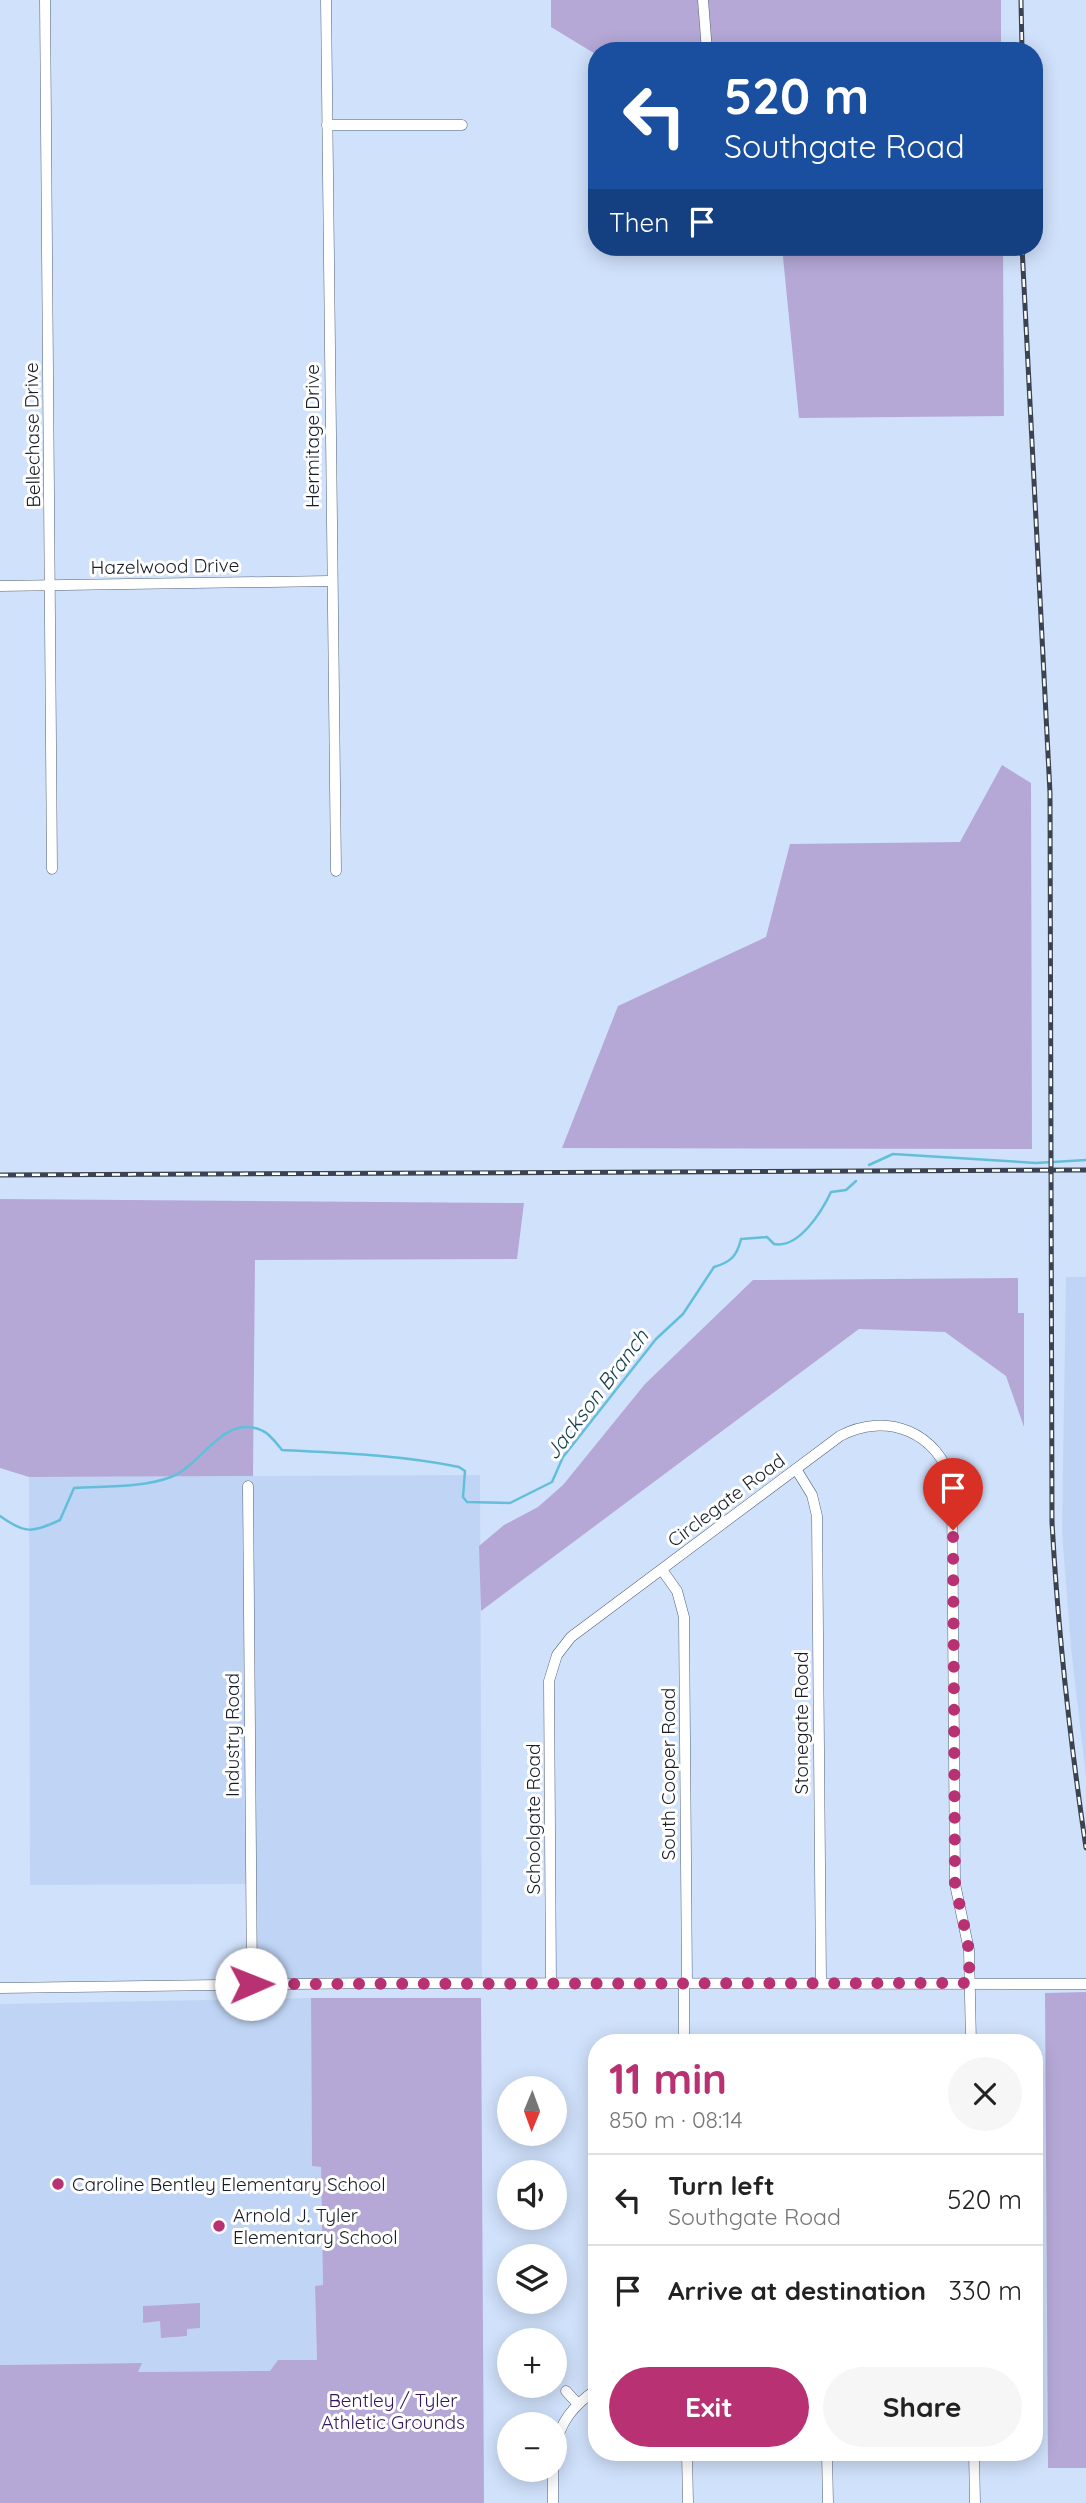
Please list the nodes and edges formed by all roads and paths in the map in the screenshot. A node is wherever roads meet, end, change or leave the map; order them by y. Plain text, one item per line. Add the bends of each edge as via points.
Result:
1 (45, 0) edge
2 (326, 0) edge
3 (703, 0) edge
4 (706, 42) edge
5 (327, 125) junction
6 (461, 125) dead end
7 (330, 581) junction
8 (51, 585) junction
9 (0, 586) edge
10 (52, 869) dead end
11 (336, 871) dead end
12 (796, 1469) junction
13 (248, 1486) dead end
14 (662, 1570) junction
15 (556, 1655) joint
16 (821, 1982) junction
17 (551, 1983) junction
18 (685, 1983) junction
19 (970, 1983) junction
20 (251, 1984) junction
21 (1086, 1984) edge
22 (0, 1988) edge
23 (684, 2034) edge
24 (971, 2034) edge
25 (567, 2392) edge
26 (588, 2395) edge
27 (577, 2403) junction
28 (567, 2418) edge
29 (687, 2461) edge
30 (827, 2461) edge
31 (974, 2461) edge
32 (553, 2482) edge
33 (553, 2503) edge
34 (688, 2503) edge
35 (828, 2503) edge
36 (975, 2503) edge

1 - 8 street, Bellechase Drive
2 - 5 street, Hermitage Drive
3 - 4 street
5 - 6 street
5 - 7 street, Hermitage Drive
7 - 8 street, Hazelwood Drive
7 - 11 street, Hermitage Drive
8 - 9 street, Hazelwood Drive
8 - 10 street, Bellechase Drive
12 - 14 street, Circlegate Road
12 - 16 street, Stonegate Road via 812,1495 817,1516
12 - 19 street, Circlegate Road via 840,1436 866,1426 902,1428 932,1446 947,1469 953,1492 955,1884 968,1943
13 - 20 street, Industry Road
14 - 15 street, Circlegate Road via 571,1637
14 - 18 street, South Cooper Road via 677,1591 684,1618
15 - 17 street, Schoolgate Road via 549,1681
16 - 18 street
16 - 19 street
17 - 18 street
17 - 20 street
18 - 23 street, South Cooper Road
19 - 21 street
19 - 24 street
20 - 22 street
25 - 27 street
26 - 27 street
27 - 28 street
29 - 34 street
30 - 35 street
31 - 36 street
32 - 33 street

